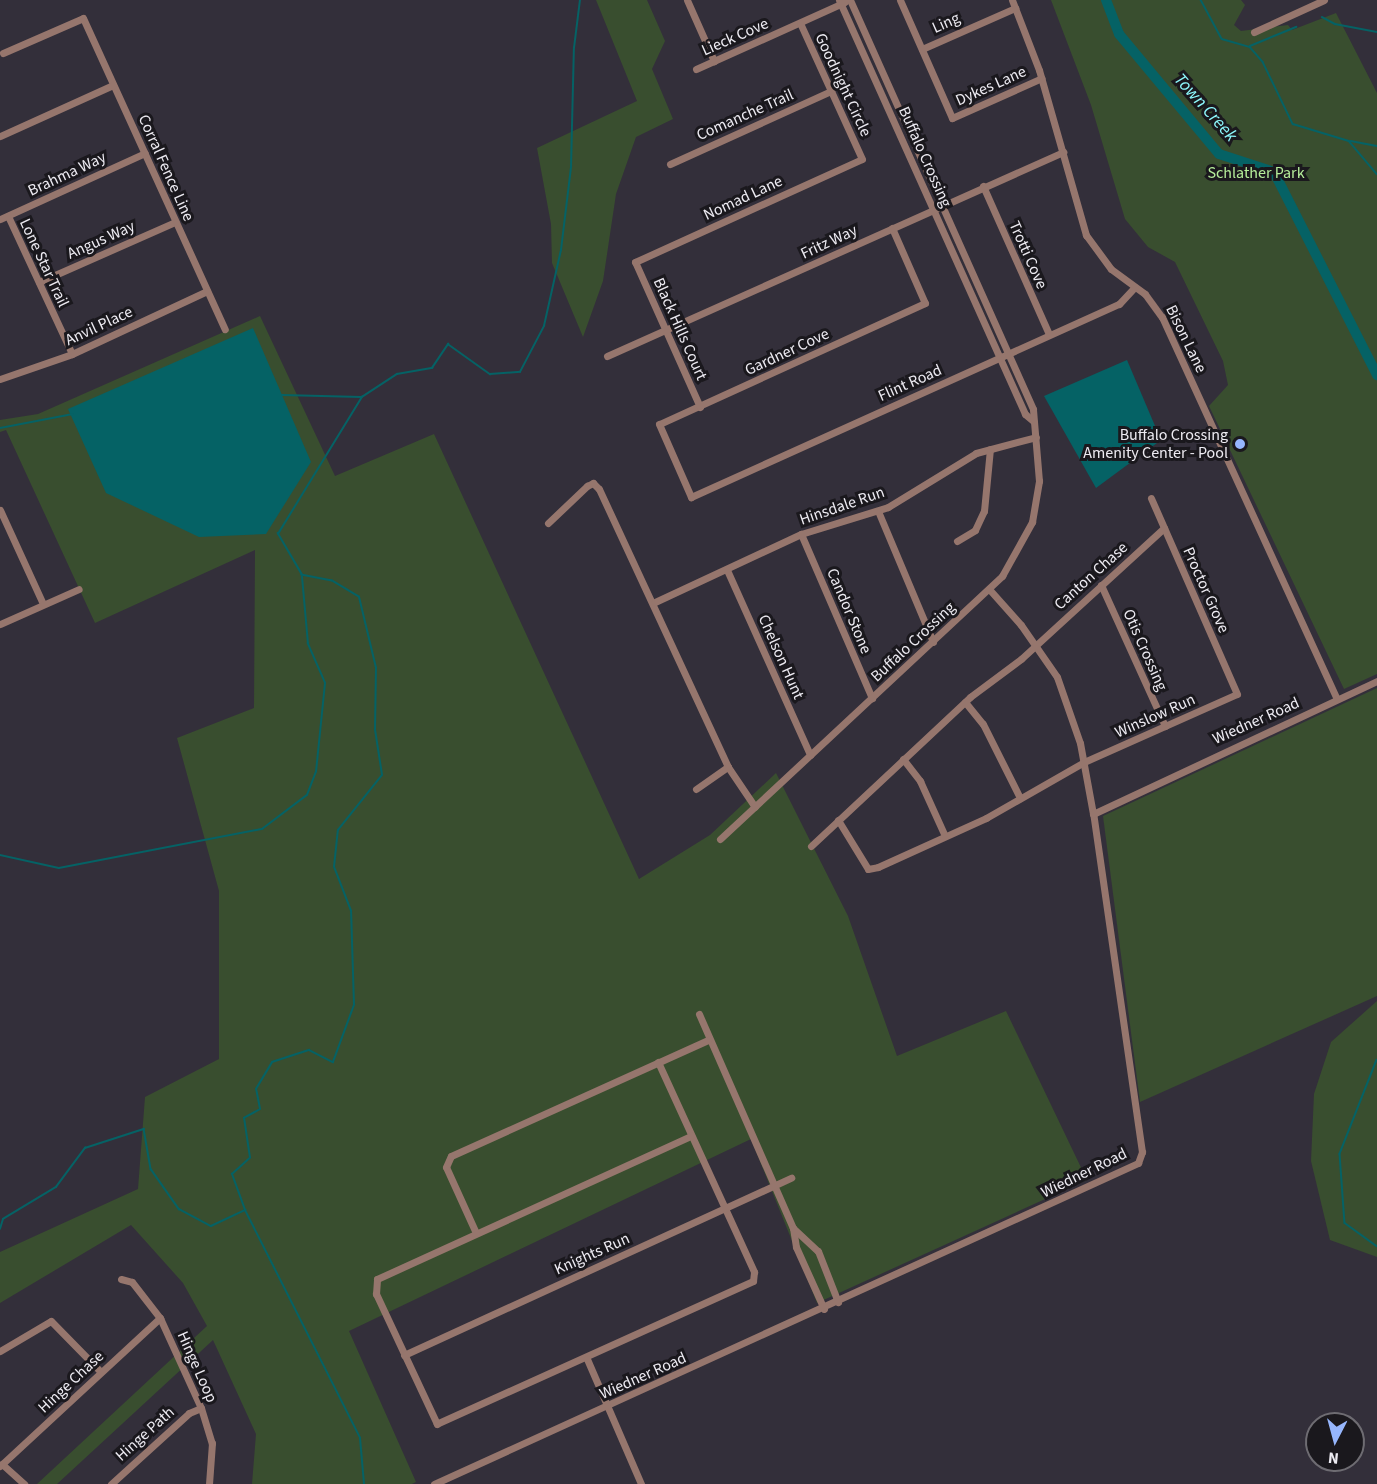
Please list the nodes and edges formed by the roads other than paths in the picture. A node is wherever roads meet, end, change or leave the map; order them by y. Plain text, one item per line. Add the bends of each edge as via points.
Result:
1 (687, 0) edge
2 (850, 0) edge
3 (900, 0) edge
4 (1012, 0) edge
5 (1324, 0) edge
6 (840, 2) edge
7 (1015, 8) junction
8 (800, 22) junction
9 (1254, 32) dead end
10 (922, 49) junction
11 (3, 53) dead end
12 (714, 61) junction
13 (696, 69) dead end
14 (1042, 78) junction
15 (113, 85) junction
16 (831, 91) junction
17 (0, 136) edge
18 (145, 153) junction
19 (1063, 153) junction
20 (862, 159) joint
21 (670, 164) dead end
22 (983, 186) junction
23 (943, 206) junction
24 (934, 210) junction
25 (8, 216) junction
26 (0, 219) edge
27 (175, 222) junction
28 (892, 228) junction
29 (635, 262) joint
30 (39, 282) junction
31 (1135, 287) junction
32 (207, 291) junction
33 (225, 328) dead end
34 (666, 332) junction
35 (1049, 334) junction
36 (1010, 353) junction
37 (72, 354) junction
38 (607, 356) dead end
39 (1001, 357) junction
40 (0, 379) edge
41 (700, 407) junction
42 (1033, 421) junction
43 (659, 424) joint
44 (1036, 437) junction
45 (990, 449) junction
46 (1150, 498) dead end
47 (0, 510) edge
48 (878, 511) junction
49 (548, 523) dead end
50 (1164, 528) junction
51 (801, 534) junction
52 (957, 541) dead end
53 (727, 570) junction
54 (1101, 585) junction
55 (79, 589) dead end
56 (989, 589) junction
57 (655, 602) junction
58 (43, 604) junction
59 (0, 624) edge
60 (933, 642) junction
61 (1036, 644) junction
62 (1377, 681) edge
63 (1237, 694) joint
64 (872, 698) junction
65 (1337, 699) junction
66 (965, 702) junction
67 (1165, 726) junction
68 (810, 755) junction
69 (903, 759) junction
70 (1084, 762) junction
71 (728, 767) junction
72 (696, 789) dead end
73 (1020, 798) junction
74 (755, 807) junction
75 (1093, 814) junction
76 (838, 820) junction
77 (945, 836) junction
78 (720, 839) dead end
79 (811, 846) dead end
80 (699, 1014) dead end
81 (708, 1040) junction
82 (658, 1062) junction
83 (691, 1136) junction
84 (791, 1178) dead end
85 (776, 1186) junction
86 (724, 1209) junction
87 (793, 1228) junction
88 (476, 1233) junction
89 (121, 1279) dead end
90 (838, 1302) junction
91 (824, 1309) junction
92 (160, 1318) junction
93 (0, 1351) edge
94 (404, 1354) junction
95 (587, 1359) junction
96 (101, 1372) junction
97 (607, 1407) junction
98 (201, 1408) junction
99 (1, 1465) edge
100 (24, 1484) edge
101 (111, 1484) edge
102 (209, 1484) edge
103 (434, 1484) edge
104 (641, 1484) edge

1 - 12 street
2 - 6 street, Lieck Cove
2 - 23 street, Buffalo Crossing
3 - 10 street
4 - 7 street, Bison Lane
5 - 9 street
6 - 8 street, Lieck Cove
6 - 24 street, Buffalo Crossing
7 - 10 street, Ling
7 - 14 street, Bison Lane
8 - 12 street, Lieck Cove
8 - 16 street, Goodnight Circle
10 - 14 street, Dykes Lane via 952,118
11 - 15 street, Corral Fence Line via 83,18
12 - 13 street, Lieck Cove
14 - 19 street, Bison Lane
15 - 17 street
15 - 18 street, Corral Fence Line
16 - 20 street, Goodnight Circle
16 - 21 street, Comanche Trail
18 - 25 street, Brahma Way
18 - 27 street, Corral Fence Line
19 - 22 street, Fritz Way
19 - 31 street, Bison Lane via 1086,235 1111,269
20 - 29 street, Nomad Lane
22 - 23 street, Fritz Way
22 - 35 street, Trotti Cove
23 - 24 street, Fritz Way
23 - 36 street, Buffalo Crossing
24 - 28 street, Fritz Way
24 - 39 street, Buffalo Crossing
25 - 26 street, Brahma Way
25 - 30 street, Lone Star Trail
27 - 30 street, Angus Way
27 - 32 street, Corral Fence Line
28 - 34 street, Fritz Way
28 - 41 street, Gardner Cove via 925,303
29 - 34 street, Black Hills Court
30 - 37 street, Lone Star Trail
31 - 35 street, Flint Road via 1119,304
31 - 65 street, Bison Lane via 1162,317
32 - 33 street, Corral Fence Line
32 - 37 street, Anvil Place
34 - 38 street, Fritz Way
34 - 41 street, Black Hills Court
35 - 36 street, Flint Road
36 - 39 street, Flint Road
36 - 42 street, Buffalo Crossing
37 - 40 street, Anvil Place
39 - 42 street, Buffalo Crossing via 1025,414
39 - 43 street, Flint Road via 692,497
41 - 43 street, Gardner Cove
42 - 44 street, Buffalo Crossing
44 - 45 street, Hinsdale Run
44 - 56 street, Buffalo Crossing via 1039,482 1032,522 1021,550
45 - 48 street, Hinsdale Run via 956,463
45 - 52 street via 984,511 975,530
46 - 50 street, Proctor Grove
47 - 58 street
48 - 51 street, Hinsdale Run
48 - 60 street
49 - 57 street via 593,483
50 - 54 street, Canton Chase
50 - 63 street, Proctor Grove
51 - 53 street, Hinsdale Run
51 - 64 street, Candor Stone
53 - 57 street, Hinsdale Run
53 - 68 street, Chelson Hunt
54 - 61 street, Canton Chase
54 - 67 street, Otis Crossing
55 - 58 street
56 - 60 street, Buffalo Crossing
56 - 61 street
57 - 71 street
58 - 59 street
60 - 64 street, Buffalo Crossing
61 - 66 street, Canton Chase
61 - 70 street via 1064,695
62 - 65 street, Wiedner Road
63 - 67 street, Winslow Run
64 - 68 street, Buffalo Crossing
65 - 75 street, Wiedner Road
66 - 69 street, Canton Chase
66 - 73 street via 983,724
67 - 70 street, Winslow Run
68 - 74 street, Buffalo Crossing
69 - 76 street, Canton Chase
69 - 77 street via 920,781
70 - 73 street, Winslow Run
70 - 75 street
71 - 72 street
71 - 74 street
73 - 77 street, Winslow Run
74 - 78 street, Buffalo Crossing
75 - 90 street, Wiedner Road via 1141,1157 1124,1171
76 - 77 street, Winslow Run via 868,869
76 - 79 street, Canton Chase
80 - 81 street
81 - 82 street
81 - 85 street
82 - 83 street
82 - 88 street via 451,1156 446,1167
83 - 86 street
83 - 88 street
84 - 85 street, Knights Run
85 - 86 street, Knights Run
85 - 87 street
86 - 94 street, Knights Run
86 - 95 street via 754,1272 750,1285
87 - 90 street via 821,1256
87 - 91 street via 796,1247
88 - 94 street via 377,1278 376,1294
89 - 92 street, Hinge Loop via 132,1282
90 - 91 street, Wiedner Road
91 - 97 street, Wiedner Road
92 - 96 street, Hinge Chase
92 - 98 street, Hinge Loop
93 - 96 street via 51,1321
94 - 95 street via 437,1424
95 - 97 street
96 - 99 street, Hinge Chase
97 - 103 street, Wiedner Road
97 - 104 street
98 - 101 street, Hinge Path via 189,1413
98 - 102 street, Hinge Loop via 212,1443
99 - 100 street

